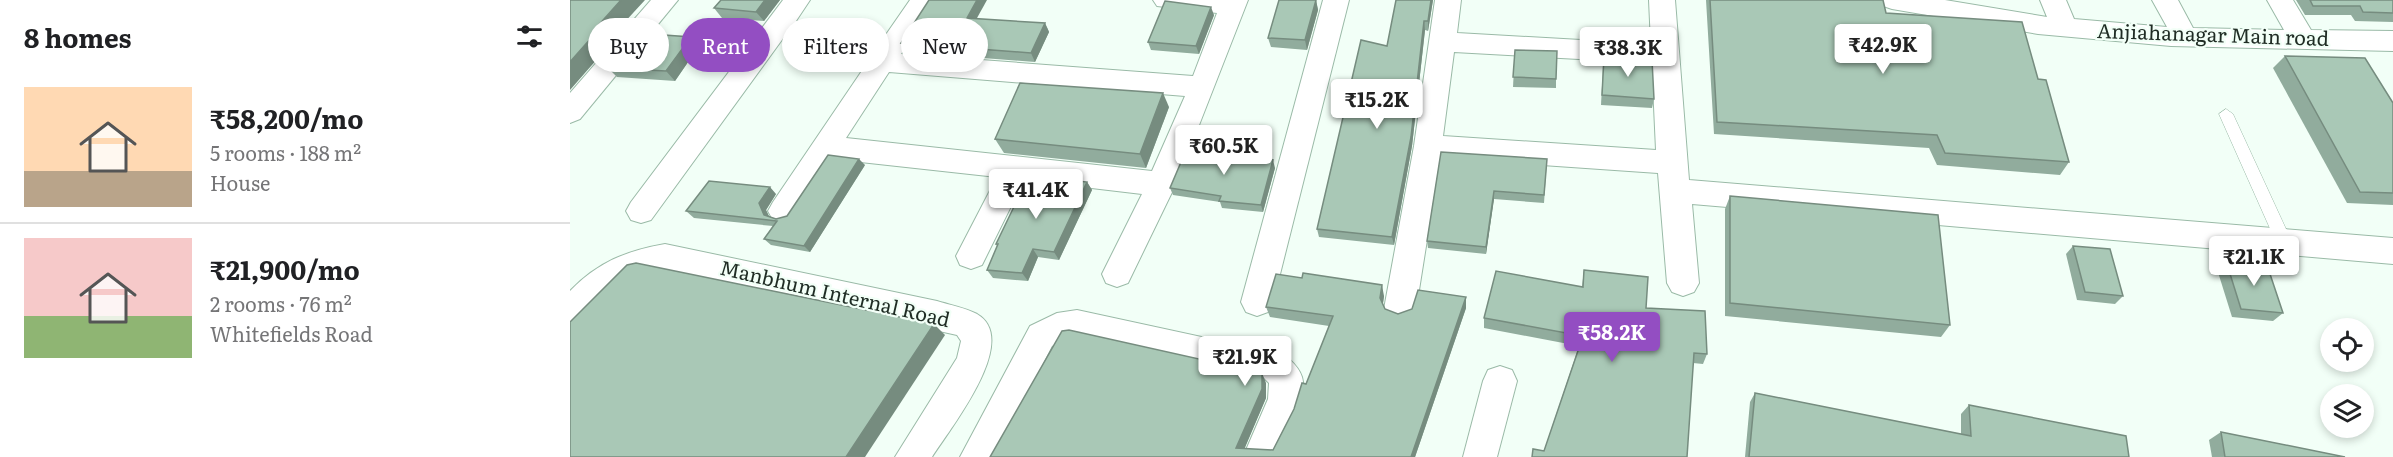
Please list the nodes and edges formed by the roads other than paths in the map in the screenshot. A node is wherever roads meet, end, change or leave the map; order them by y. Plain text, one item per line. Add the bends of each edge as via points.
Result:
1 (665, 0) edge
2 (797, 0) edge
3 (923, 0) edge
4 (1166, 0) edge
5 (1336, 0) edge
6 (1448, 0) edge
7 (1662, 0) edge
8 (1892, 0) edge
9 (2053, 0) edge
10 (2165, 0) edge
11 (2280, 0) edge
12 (1234, 2) edge
13 (1941, 4) edge
14 (778, 27) junction
15 (782, 28) edge
16 (2065, 28) junction
17 (2185, 37) junction
18 (2304, 39) junction
19 (2393, 41) edge
20 (1442, 42) junction
21 (889, 52) edge
22 (889, 54) edge
23 (1666, 54) junction
24 (876, 72) edge
25 (1203, 87) junction
26 (570, 112) edge
27 (2226, 114) dead end
28 (1428, 146) junction
29 (826, 147) junction
30 (1016, 168) junction
31 (1674, 177) junction
32 (1161, 184) junction
33 (640, 211) dead end
34 (783, 211) dead end
35 (2284, 242) junction
36 (2393, 251) edge
37 (971, 256) dead end
38 (1117, 274) dead end
39 (1683, 283) dead end
40 (1257, 302) dead end
41 (1400, 309) dead end
42 (570, 313) edge
43 (1500, 381) dead end
44 (912, 457) edge
45 (977, 457) edge
46 (1260, 457) edge
47 (1480, 457) edge

1 - 26 street
2 - 14 street
3 - 21 street
4 - 12 street
5 - 40 street
6 - 20 street
7 - 23 street
8 - 13 street, Anjiahanagar Main road
9 - 16 street
10 - 17 street
11 - 18 street
12 - 25 street
13 - 16 street, Anjiahanagar Main road
14 - 15 street
14 - 33 street
16 - 17 street, Anjiahanagar Main road
17 - 18 street, Anjiahanagar Main road
18 - 19 street, Anjiahanagar Main road
20 - 23 street
20 - 28 street
22 - 25 street
23 - 31 street
24 - 29 street
25 - 32 street
27 - 35 lane
28 - 31 street
28 - 41 street
29 - 30 street
29 - 34 street
30 - 32 street
30 - 37 street
31 - 35 street
31 - 39 street
32 - 38 street
35 - 36 street
42 - 44 street, Manbhum Internal Road via 609,273 639,261 664,257 968,325 977,339 973,362
43 - 47 street
45 - 46 street via 1041,336 1058,327 1077,324 1273,365 1286,378 1285,399

